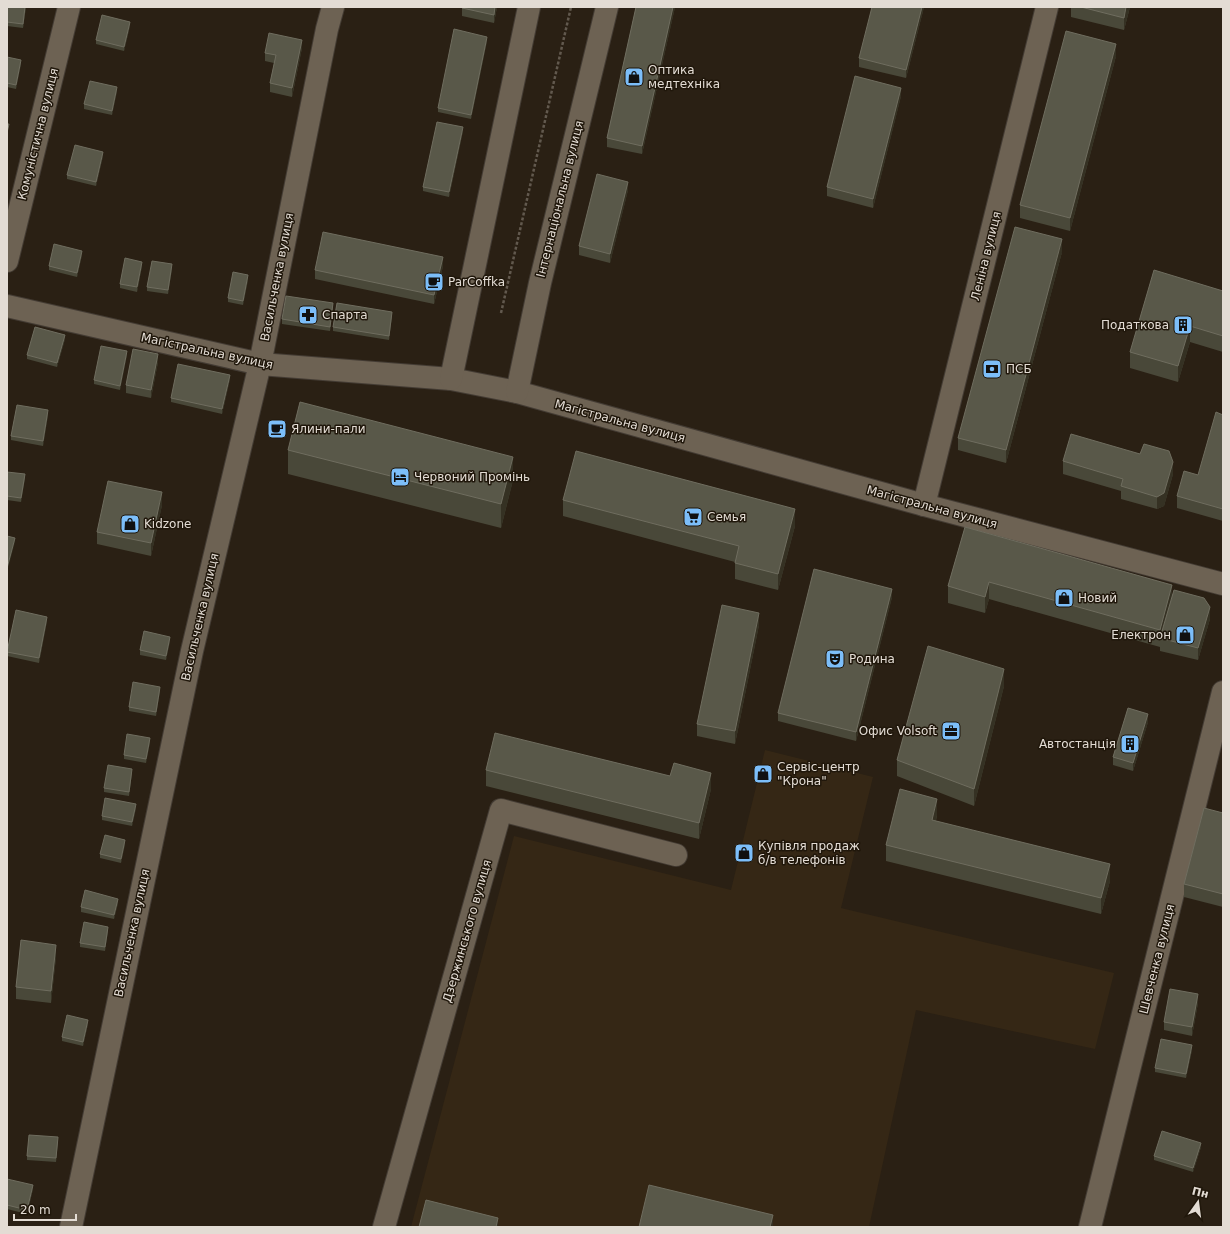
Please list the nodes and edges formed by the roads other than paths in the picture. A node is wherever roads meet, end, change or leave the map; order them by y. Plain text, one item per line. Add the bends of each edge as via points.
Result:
1 (69, 7) edge
2 (333, 7) edge
3 (529, 7) edge
4 (607, 7) edge
5 (1047, 7) edge
6 (7, 261) edge
7 (7, 306) edge
8 (260, 364) junction
9 (451, 379) junction
10 (517, 392) junction
11 (924, 505) junction
12 (1223, 584) edge
13 (1223, 692) edge
14 (676, 856) dead end
15 (71, 1227) edge
16 (384, 1227) edge
17 (1090, 1227) edge

1 - 6 street, Комуністична вулиця
2 - 8 street, Васильченка вулиця
3 - 9 street
4 - 10 street, Інтернаціональна вулиця via 540,283
5 - 11 street, Леніна вулиця
7 - 8 street, Магістральна вулиця
8 - 9 street, Магістральна вулиця
8 - 15 street, Васильченка вулиця via 192,651
9 - 10 street, Магістральна вулиця
10 - 11 street, Магістральна вулиця
11 - 12 street, Магістральна вулиця
13 - 17 street, Шевченка вулиця
14 - 16 street, Дзержинського вулиця via 501,810

